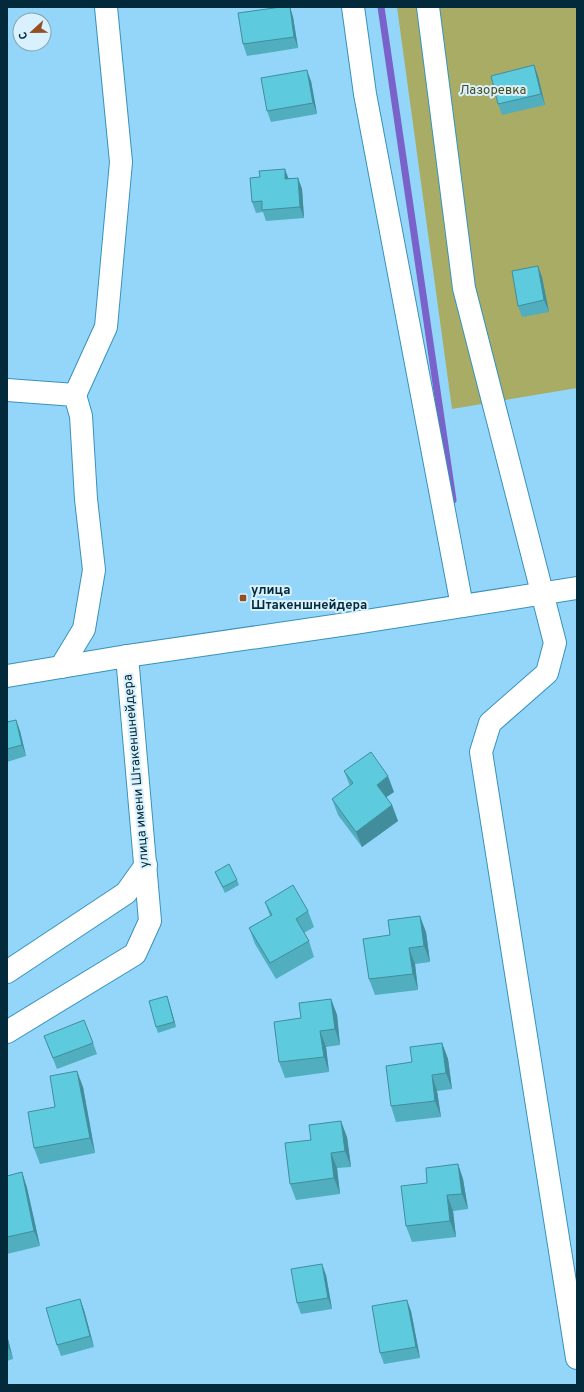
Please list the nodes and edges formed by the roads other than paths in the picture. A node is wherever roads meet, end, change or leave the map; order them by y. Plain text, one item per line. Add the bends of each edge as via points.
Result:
1 (106, 7) edge
2 (353, 7) edge
3 (428, 7) edge
4 (7, 390) edge
5 (75, 395) junction
6 (577, 588) edge
7 (541, 594) junction
8 (462, 606) junction
9 (127, 656) junction
10 (61, 667) junction
11 (7, 676) edge
12 (146, 865) junction
13 (7, 972) edge
14 (7, 1032) edge
15 (577, 1358) edge

1 - 5 street via 121,162 106,327
2 - 8 street via 365,94
3 - 7 street via 464,288
4 - 5 street
5 - 10 street via 81,416 94,570 84,629
6 - 7 street
7 - 8 street
7 - 15 street via 555,643 547,673 490,723 481,752
8 - 9 street
9 - 10 street
9 - 12 street, улица имени Штакеншнейдера
10 - 11 street
12 - 13 street via 126,893
12 - 14 street, улица имени Штакеншнейдера via 150,921 134,954

